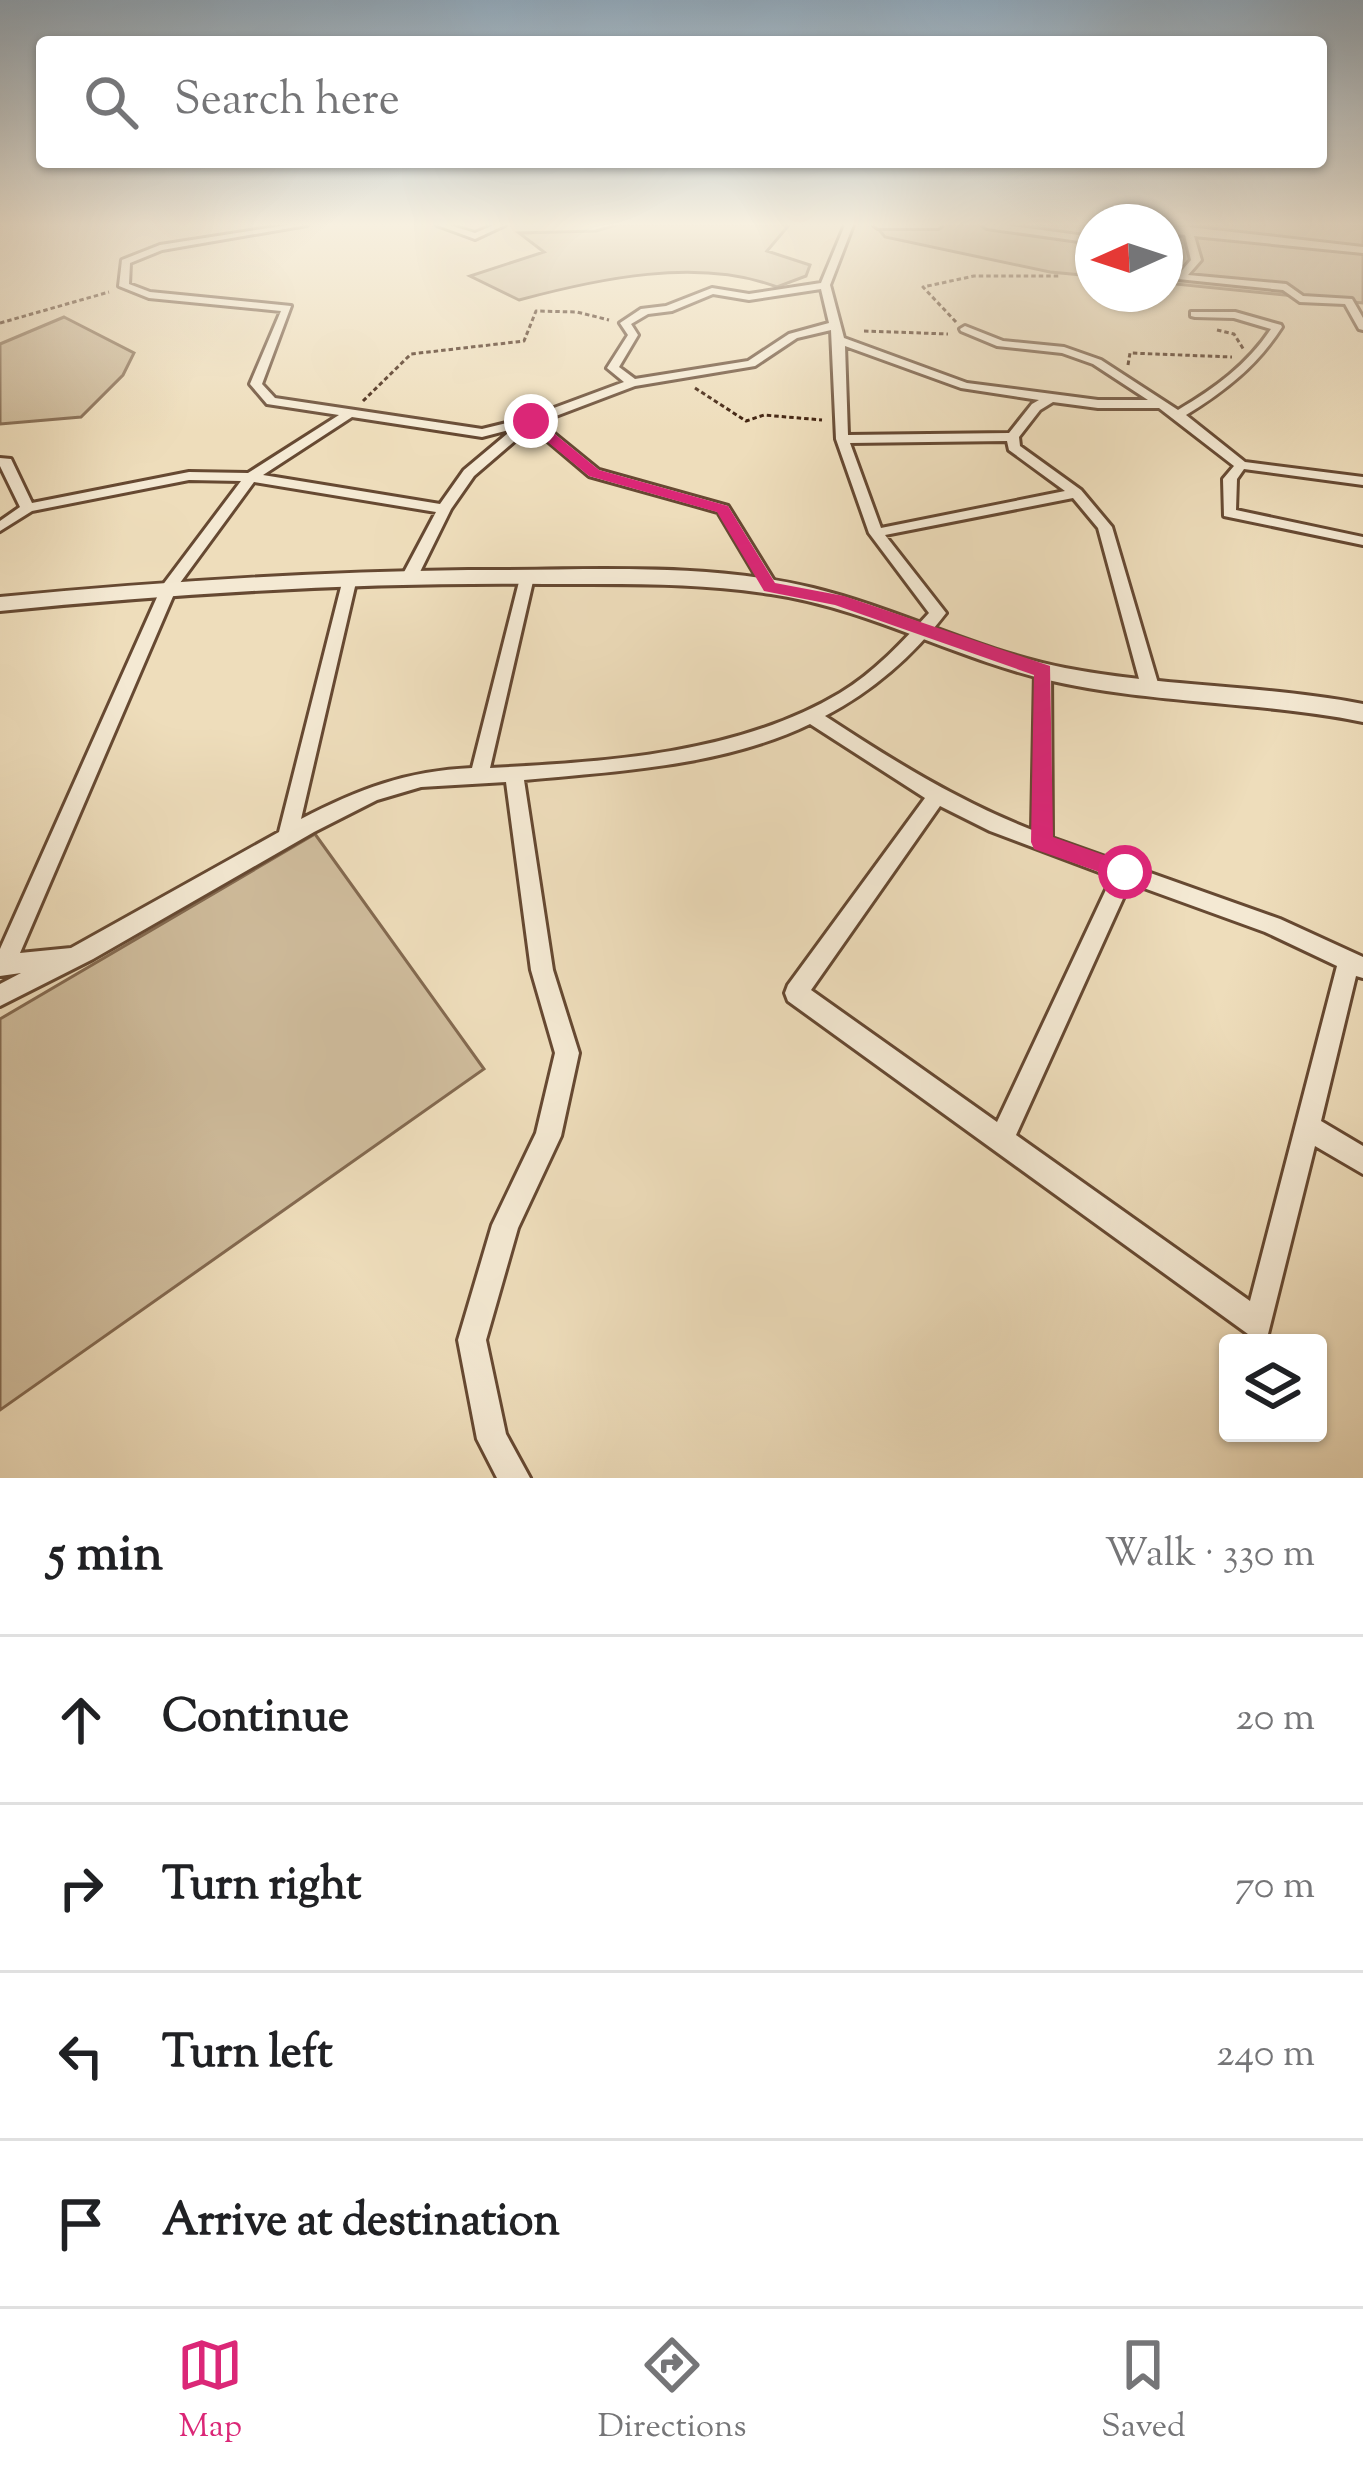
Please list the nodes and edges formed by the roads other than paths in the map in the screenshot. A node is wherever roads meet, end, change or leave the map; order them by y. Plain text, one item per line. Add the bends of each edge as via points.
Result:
1 (146, 294) edge
2 (705, 294) edge
3 (730, 294) edge
4 (767, 294) edge
5 (827, 294) edge
6 (1294, 294) edge
7 (1196, 314) dead end
8 (1363, 327) edge
9 (965, 329) road end
10 (837, 333) junction
11 (633, 383) junction
12 (1052, 397) junction
13 (1160, 404) junction
14 (350, 413) junction
15 (1178, 415) junction
16 (531, 421) junction
17 (1012, 437) junction
18 (842, 439) junction
19 (0, 463) edge
20 (1241, 465) junction
21 (251, 477) junction
22 (1363, 481) edge
23 (1076, 493) junction
24 (28, 508) junction
25 (444, 508) junction
26 (0, 527) edge
27 (876, 533) junction
28 (1363, 541) edge
29 (410, 576) junction
30 (526, 577) junction
31 (349, 578) junction
32 (170, 586) junction
33 (770, 587) junction
34 (0, 604) edge
35 (925, 630) junction
36 (1043, 670) junction
37 (1150, 690) junction
38 (1363, 713) edge
39 (815, 718) junction
40 (514, 774) junction
41 (479, 777) junction
42 (937, 796) junction
43 (287, 838) junction
44 (1042, 842) junction
45 (1125, 872) junction
46 (85, 955) junction
47 (1356, 964) edge
48 (2, 965) edge
49 (0, 995) edge
50 (1307, 1126) junction
51 (1001, 1140) junction
52 (1363, 1161) edge
53 (514, 1478) edge

1 - 14 street via 287,308 256,384 272,401
2 - 11 street via 625,323 633,335 613,368
3 - 4 street
5 - 10 street
6 - 8 street via 1348,301
7 - 15 street via 1248,316 1277,327 1233,382
9 - 13 street via 1000,344 1097,362
10 - 11 street via 793,336 752,364
10 - 12 street via 965,386
10 - 18 street
11 - 16 street
12 - 13 street
12 - 17 street
13 - 15 street
14 - 16 street via 482,433
14 - 21 street
15 - 20 street
16 - 25 street via 469,472
16 - 33 street via 594,473 723,509
17 - 18 street
17 - 23 street via 1030,462
18 - 27 street
19 - 24 street
20 - 22 street
20 - 28 street via 1230,479 1229,513
21 - 24 street via 189,476
21 - 25 street
21 - 32 street
23 - 27 street
23 - 37 street via 1106,526
24 - 26 street
25 - 29 street
27 - 35 street via 938,613
29 - 30 street
29 - 31 street
30 - 33 street
30 - 41 street
31 - 32 street
31 - 43 street
32 - 34 street
32 - 48 street
33 - 35 street
35 - 36 street
35 - 39 street
36 - 37 street
36 - 44 street
37 - 38 street via 1311,701
39 - 40 street via 659,761
39 - 42 street
40 - 41 street
40 - 53 street via 542,970 567,1053 548,1136 505,1225 472,1340 492,1439
41 - 43 street via 400,784
42 - 44 street
42 - 51 street via 796,993
43 - 46 street
44 - 45 street
45 - 47 street via 1205,896
45 - 51 street
46 - 48 street
46 - 49 street
47 - 50 street
50 - 51 street via 1258,1324
50 - 52 street

